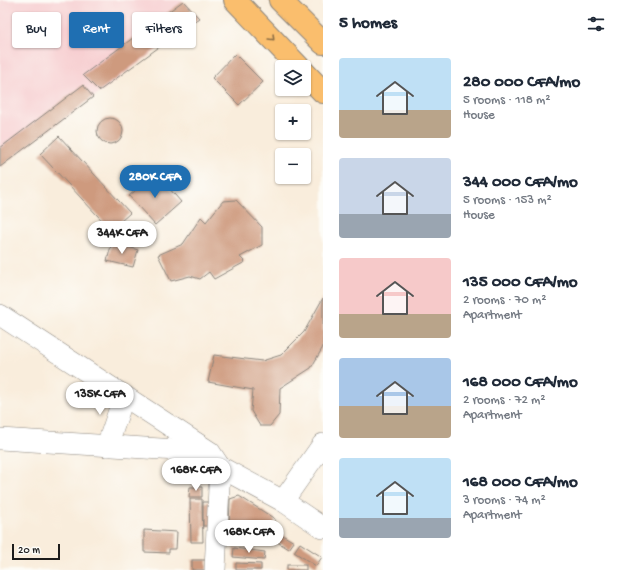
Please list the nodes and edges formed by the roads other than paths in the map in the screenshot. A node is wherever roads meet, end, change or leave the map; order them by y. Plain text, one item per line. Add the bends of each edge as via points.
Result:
1 (235, 0) edge
2 (280, 0) edge
3 (323, 43) edge
4 (292, 60) edge
5 (311, 79) edge
6 (323, 92) edge
7 (0, 315) edge
8 (124, 396) junction
9 (0, 439) edge
10 (323, 444) edge
11 (107, 446) junction
12 (215, 459) junction
13 (283, 501) junction
14 (323, 528) edge
15 (215, 570) edge

1 -> 4 highway
2 - 3 highway
5 - 6 highway
7 - 8 street
8 - 11 street
8 - 12 street
9 - 11 street
10 - 13 street
11 - 12 street
12 - 13 street
12 - 15 street
13 - 14 street

